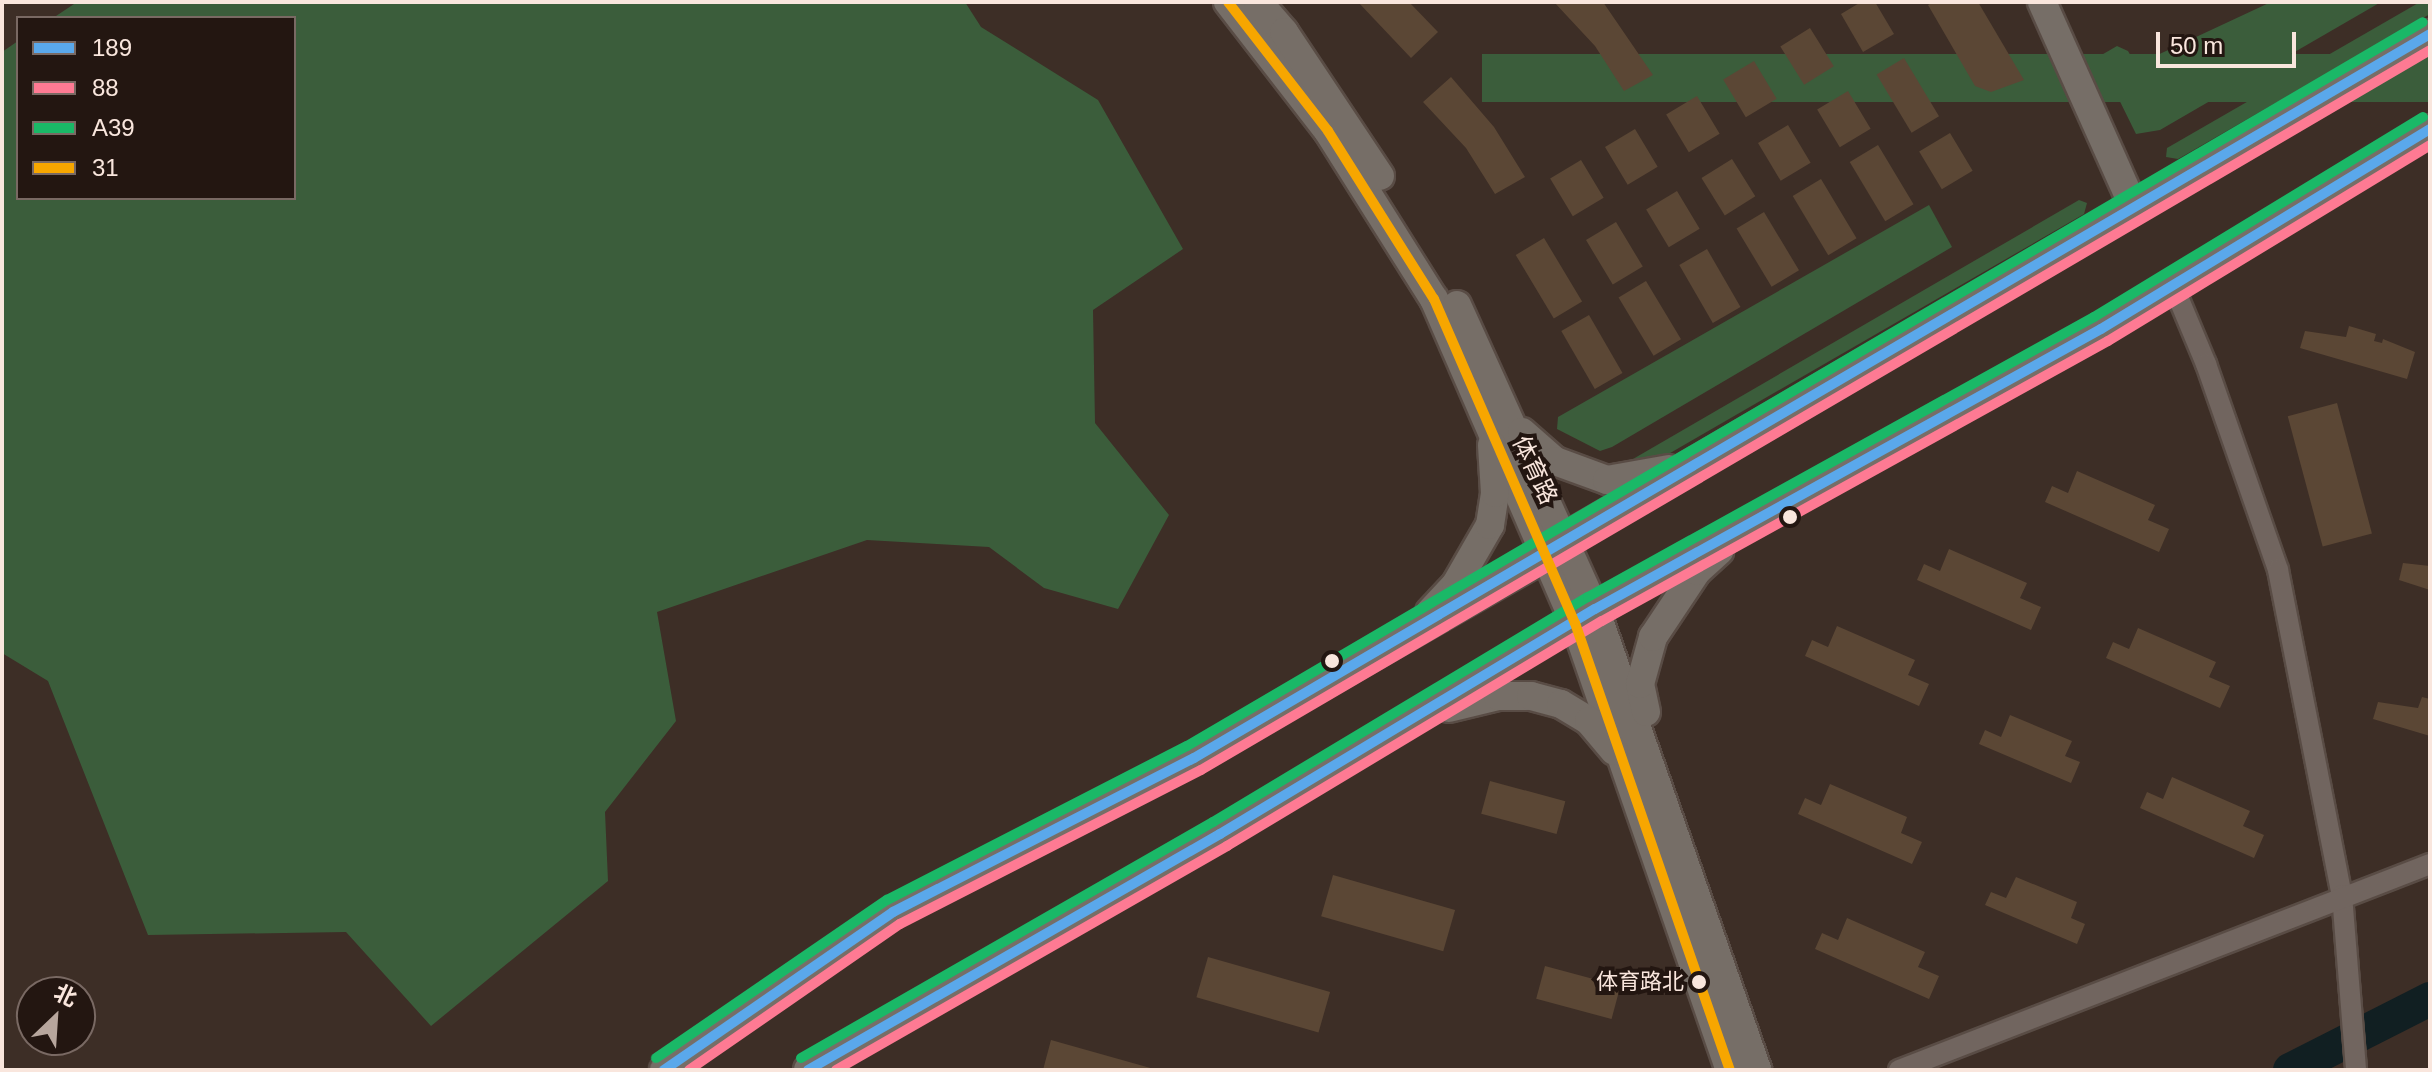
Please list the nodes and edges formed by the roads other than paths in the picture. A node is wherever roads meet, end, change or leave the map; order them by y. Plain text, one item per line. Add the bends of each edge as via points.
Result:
1 (1228, 2) edge
2 (1258, 2) edge
3 (2042, 2) edge
4 (2430, 34) edge
5 (2430, 129) edge
6 (2134, 208) junction
7 (2173, 285) junction
8 (1503, 428) junction
9 (1694, 463) junction
10 (1748, 524) junction
11 (1557, 546) junction
12 (1585, 616) junction
13 (1418, 626) junction
14 (1414, 719) junction
15 (1625, 763) junction
16 (1670, 813) junction
17 (2430, 864) edge
18 (2342, 895) junction
19 (664, 1070) edge
20 (808, 1070) edge
21 (1730, 1070) edge
22 (1757, 1070) edge
23 (1899, 1070) edge
24 (2356, 1070) edge

1 - 8 street, 体育路 via 1293,81 1363,185 1434,299
2 - 8 street, 体育路 via 1342,115 1449,288
3 - 6 street
4 - 6 street
5 - 7 street
6 - 9 street
7 - 10 street
7 - 18 street via 2278,570
8 - 9 street via 1555,461 1607,480
8 - 11 street, 体育路
8 - 13 street via 1490,525 1456,584
9 - 11 street
10 - 12 street
10 - 16 street via 1697,571 1653,637 1644,661 1640,684 1669,789
11 - 12 street, 体育路
11 - 13 street
12 - 14 street
12 - 15 street, 体育路
12 - 16 street, 体育路
13 - 19 street via 1194,758 893,912
14 - 15 street via 1498,696 1531,696 1561,704 1589,721
14 - 20 street
15 - 21 street, 体育路
16 - 22 street, 体育路
17 - 18 street
18 - 23 street
18 - 24 street

